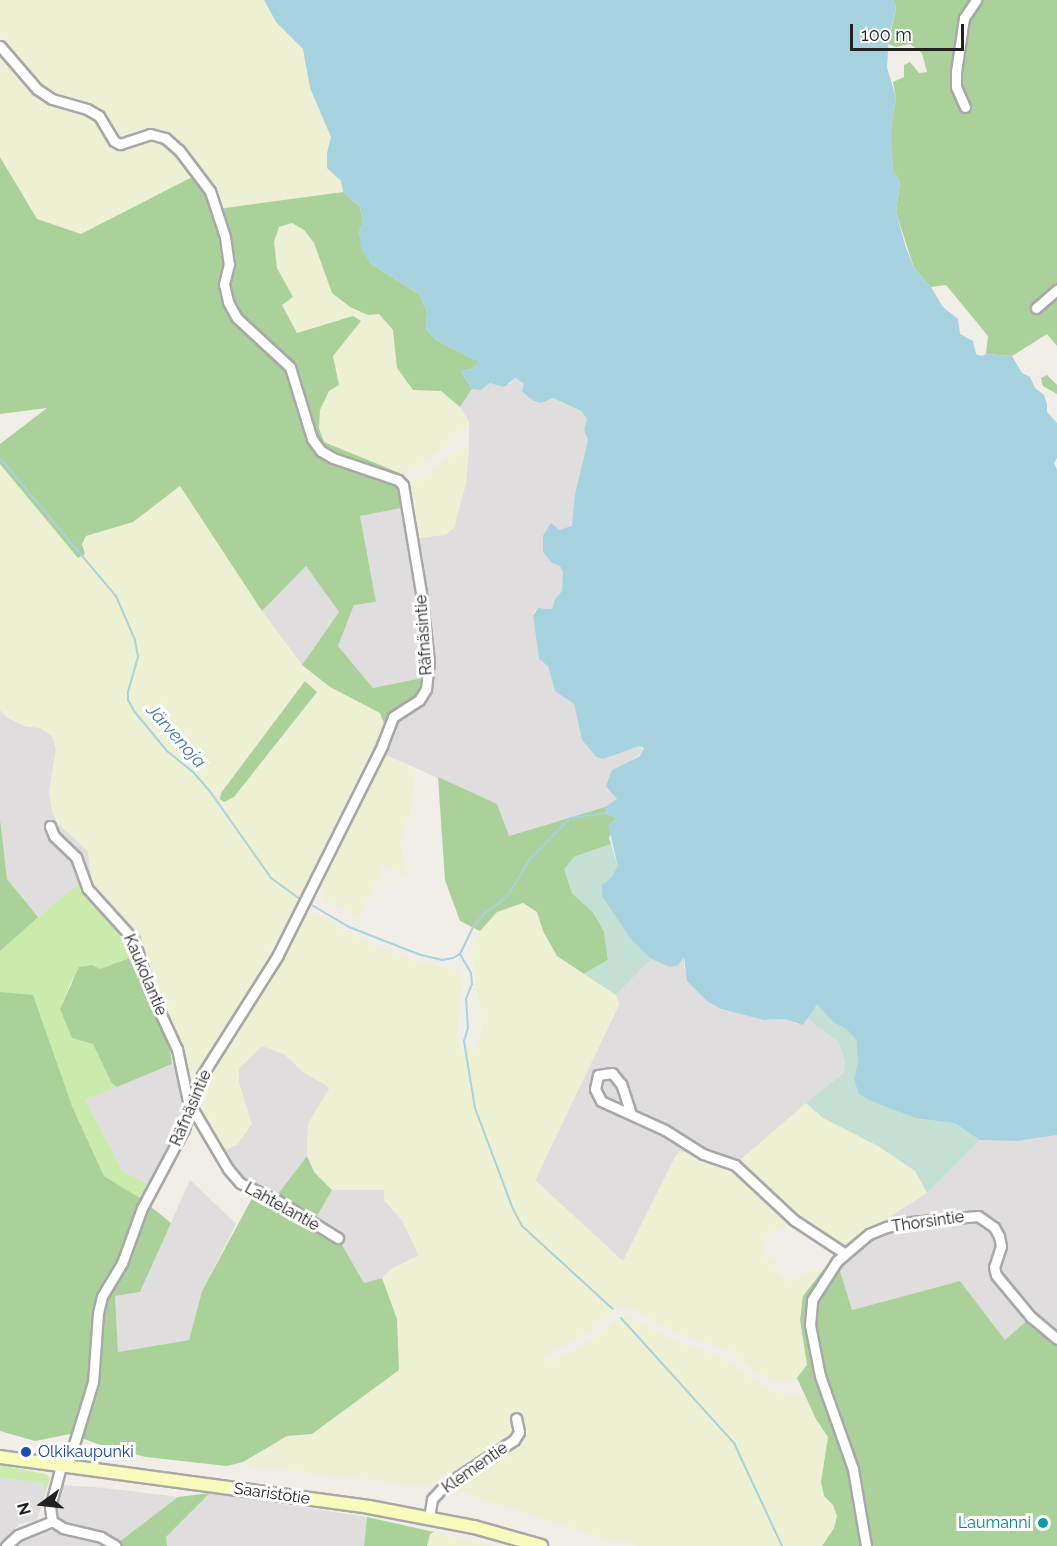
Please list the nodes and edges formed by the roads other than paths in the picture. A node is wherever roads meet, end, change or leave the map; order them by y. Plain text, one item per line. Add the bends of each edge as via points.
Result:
1 (976, 0) edge
2 (0, 46) edge
3 (965, 107) dead end
4 (1057, 290) edge
5 (1036, 308) dead end
6 (50, 826) dead end
7 (192, 1110) junction
8 (631, 1114) junction
9 (338, 1238) dead end
10 (844, 1253) junction
11 (1057, 1339) edge
12 (516, 1418) dead end
13 (0, 1457) edge
14 (64, 1466) junction
15 (429, 1518) junction
16 (52, 1521) junction
17 (6, 1546) edge
18 (116, 1546) edge
19 (542, 1546) edge
20 (866, 1546) edge

1 - 3 street via 964,18 956,72 956,87
2 - 7 street, Räfnäsintie via 37,89 52,99 99,116 114,141 120,144 150,134 165,138 179,150 210,191 218,209 229,264 224,284 228,302 237,318 290,367 312,439 333,458 403,485 427,640 426,689 418,700 393,717 278,955 199,1080
4 - 5 street
6 - 7 street, Kaukolantie via 54,836 76,857 87,888 134,940 149,989 177,1049
7 - 9 street, Lahtelantie via 240,1183 275,1198
7 - 14 street, Räfnäsintie via 142,1208 122,1263 102,1296 93,1382
8 - 8 street via 601,1101 595,1089 598,1075 612,1073 621,1084
8 - 10 street via 704,1154 735,1165 794,1220
10 - 11 street, Thorsintie via 886,1227 978,1216 994,1227 999,1236 996,1275 1031,1317
10 - 20 street, Thorsintie via 815,1292 810,1326 820,1376 853,1469
12 - 15 street, Klementie via 519,1432 514,1440 444,1486 432,1499
13 - 14 main road, Saaristotie
14 - 15 main road, Saaristotie
14 - 16 street, Räfnäsintie via 50,1507
15 - 19 main road, Saaristotie
16 - 17 street via 18,1535
16 - 18 street

